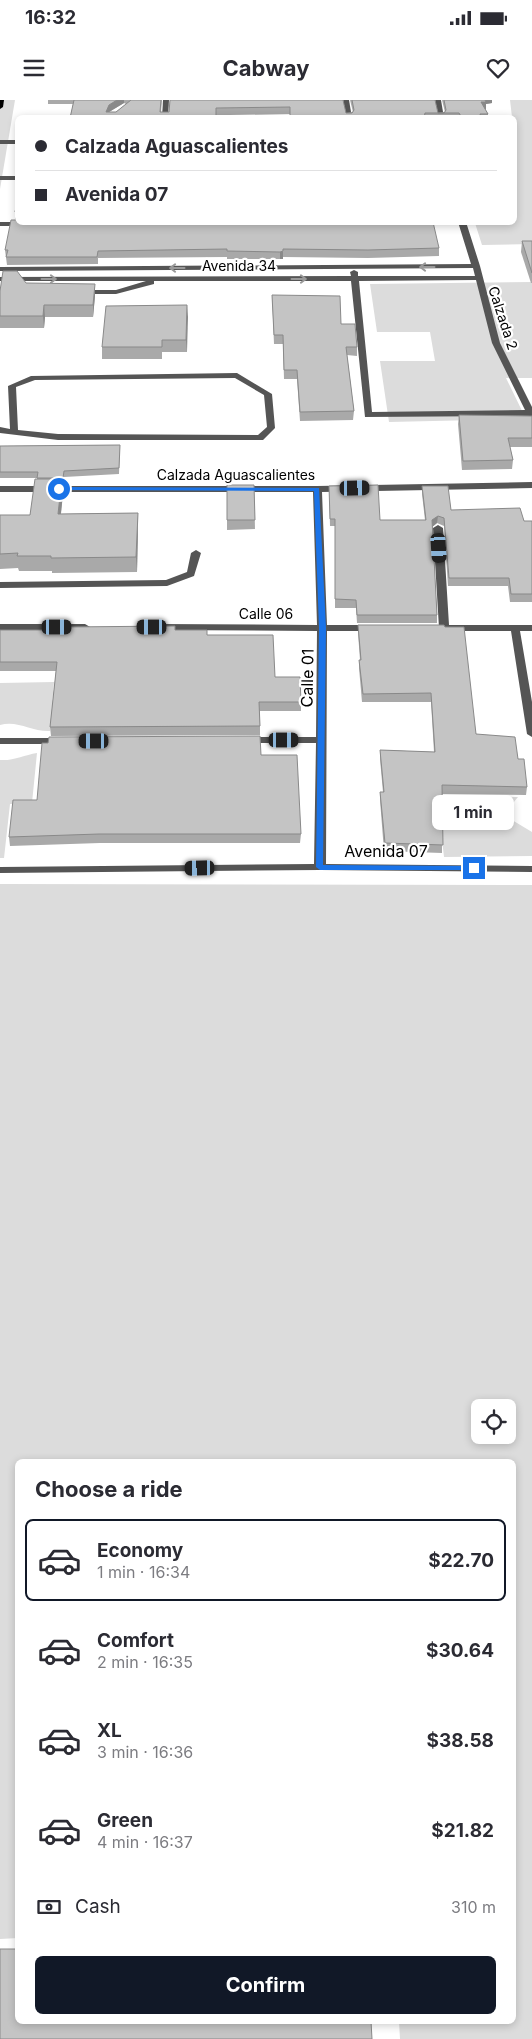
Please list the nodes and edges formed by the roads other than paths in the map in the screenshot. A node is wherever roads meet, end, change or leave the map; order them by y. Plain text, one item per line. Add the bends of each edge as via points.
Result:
1 (1, 100) edge
2 (166, 100) edge
3 (346, 100) edge
4 (438, 100) edge
5 (0, 107) edge
6 (165, 115) edge
7 (348, 115) edge
8 (440, 115) edge
9 (0, 142) edge
10 (15, 142) edge
11 (0, 178) edge
12 (15, 178) edge
13 (0, 224) edge
14 (15, 224) edge
15 (463, 225) edge
16 (476, 266) junction
17 (353, 267) junction
18 (124, 268) junction
19 (0, 269) edge
20 (355, 278) junction
21 (478, 278) junction
22 (0, 279) edge
23 (122, 279) junction
24 (160, 279) junction
25 (68, 292) edge
26 (530, 415) edge
27 (0, 430) edge
28 (14, 430) junction
29 (532, 485) edge
30 (0, 489) edge
31 (316, 489) junction
32 (438, 528) edge
33 (196, 552) dead end
34 (0, 585) edge
35 (0, 626) edge
36 (98, 627) edge
37 (146, 627) edge
38 (322, 628) junction
39 (388, 628) edge
40 (515, 628) junction
41 (532, 628) edge
42 (532, 734) edge
43 (234, 740) edge
44 (321, 740) junction
45 (0, 741) edge
46 (78, 741) edge
47 (320, 867) junction
48 (532, 869) edge
49 (0, 870) edge

1 - 5 main road
2 - 6 street
3 - 7 street
4 - 8 street
9 - 10 street
11 - 12 street
13 - 14 street
15 - 16 street, Calzada 2
16 -> 17 street, Avenida 34
16 - 21 street, Calzada 2
17 -> 18 street, Avenida 34
17 - 20 street
18 - 19 street, Avenida 34
18 - 23 street
20 - 21 street, Avenida 34
24 -> 20 street, Avenida 34
20 - 26 street via 368,416
21 - 26 street, Calzada 2 via 496,343
22 -> 23 street, Avenida 34 via 23,282
23 - 24 street, Avenida 34
24 - 25 street via 116,292
27 - 28 street
28 - 28 street via 58,437 260,438 271,428 268,394 237,375 34,378 12,386
29 - 31 street, Calzada Aguascalientes
30 - 31 street, Calzada Aguascalientes
31 - 38 street, Calle 01
32 - 40 street via 439,628
33 - 34 street via 191,574 167,583
35 - 36 street
37 - 38 street, Calle 06
38 - 39 street, Calle 06
38 - 44 street, Calle 01
40 - 41 street
40 - 42 street
43 - 44 street
44 - 47 street, Calle 01
45 - 46 street
47 - 48 street, Avenida 07
47 - 49 street, Avenida 07

